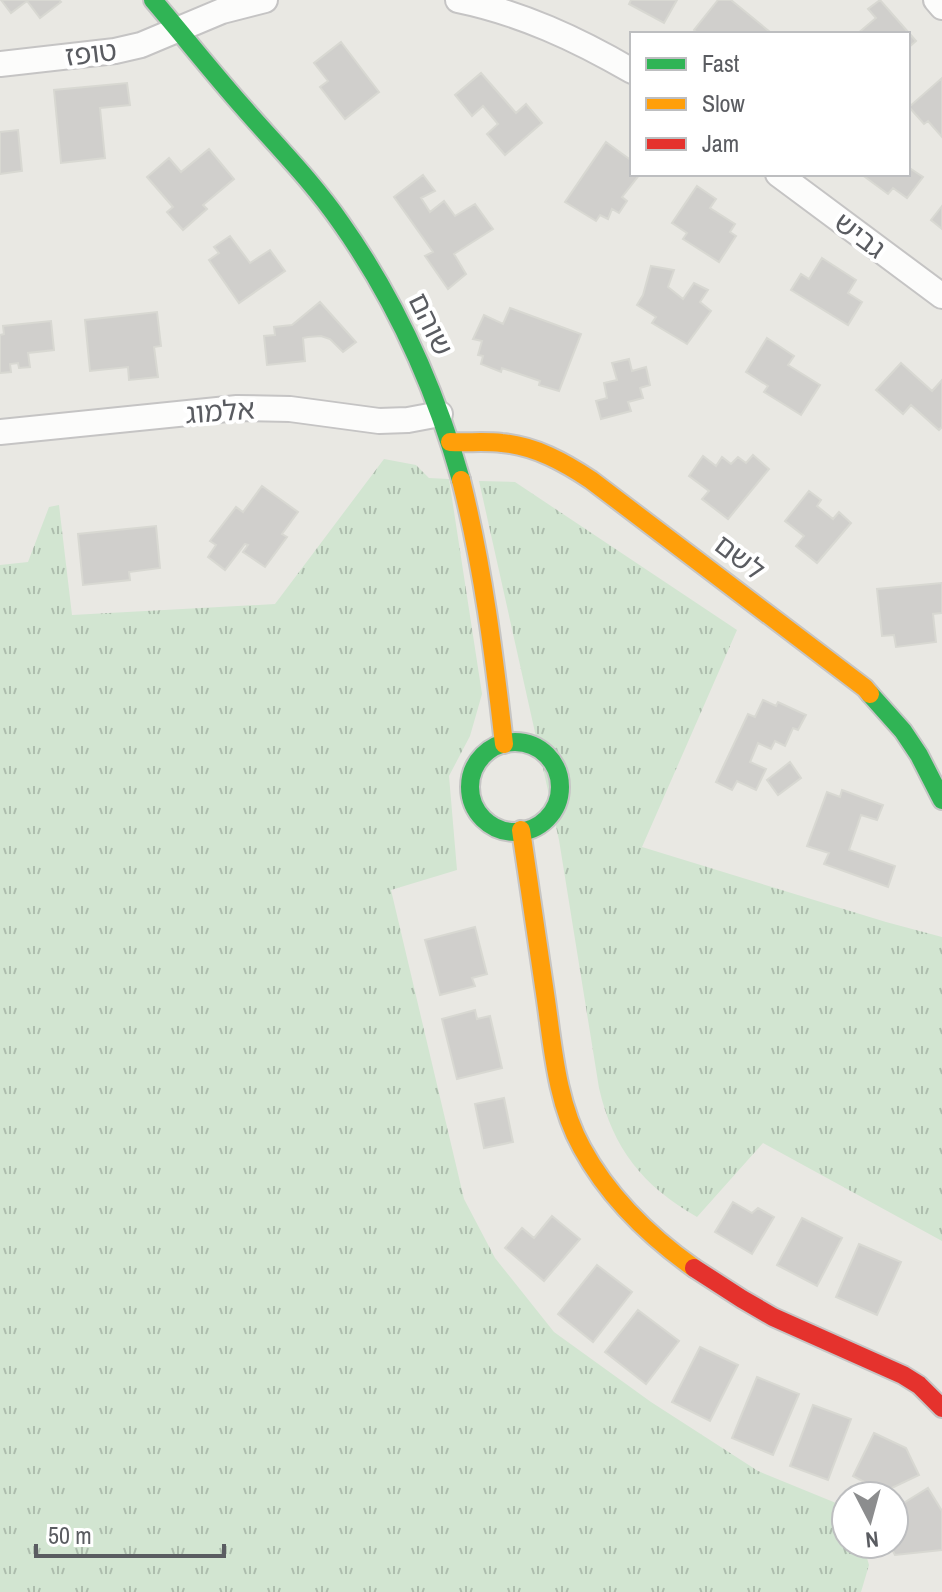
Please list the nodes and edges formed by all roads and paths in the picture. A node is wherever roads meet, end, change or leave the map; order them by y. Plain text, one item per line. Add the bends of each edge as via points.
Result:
1 (153, 0) edge
2 (265, 0) edge
3 (458, 0) edge
4 (936, 0) edge
5 (942, 7) edge
6 (178, 30) junction
7 (0, 64) edge
8 (630, 70) edge
9 (781, 176) edge
10 (942, 296) edge
11 (440, 414) junction
12 (0, 432) edge
13 (450, 442) junction
14 (504, 744) junction
15 (942, 800) edge
16 (521, 830) junction
17 (942, 1408) edge

1 - 6 street, שוהם
2 - 6 street
3 - 8 street via 537,23
4 - 5 street
6 - 7 street, טופז via 128,48
6 - 11 street, שוהם via 342,225 410,340
9 - 10 street, גביש
11 - 12 street, אלמוג via 379,421 237,408
11 - 13 street, שוהם
13 - 14 street, שוהם via 481,569
13 - 15 street, לשם via 531,449 591,480 865,688 903,731
14 - 16 street via 483,755 474,767 470,796 485,821
14 - 16 street via 538,748 557,770 560,785 551,813
16 - 17 street via 557,1075 567,1114 607,1186 670,1249 706,1276 783,1322 918,1384

